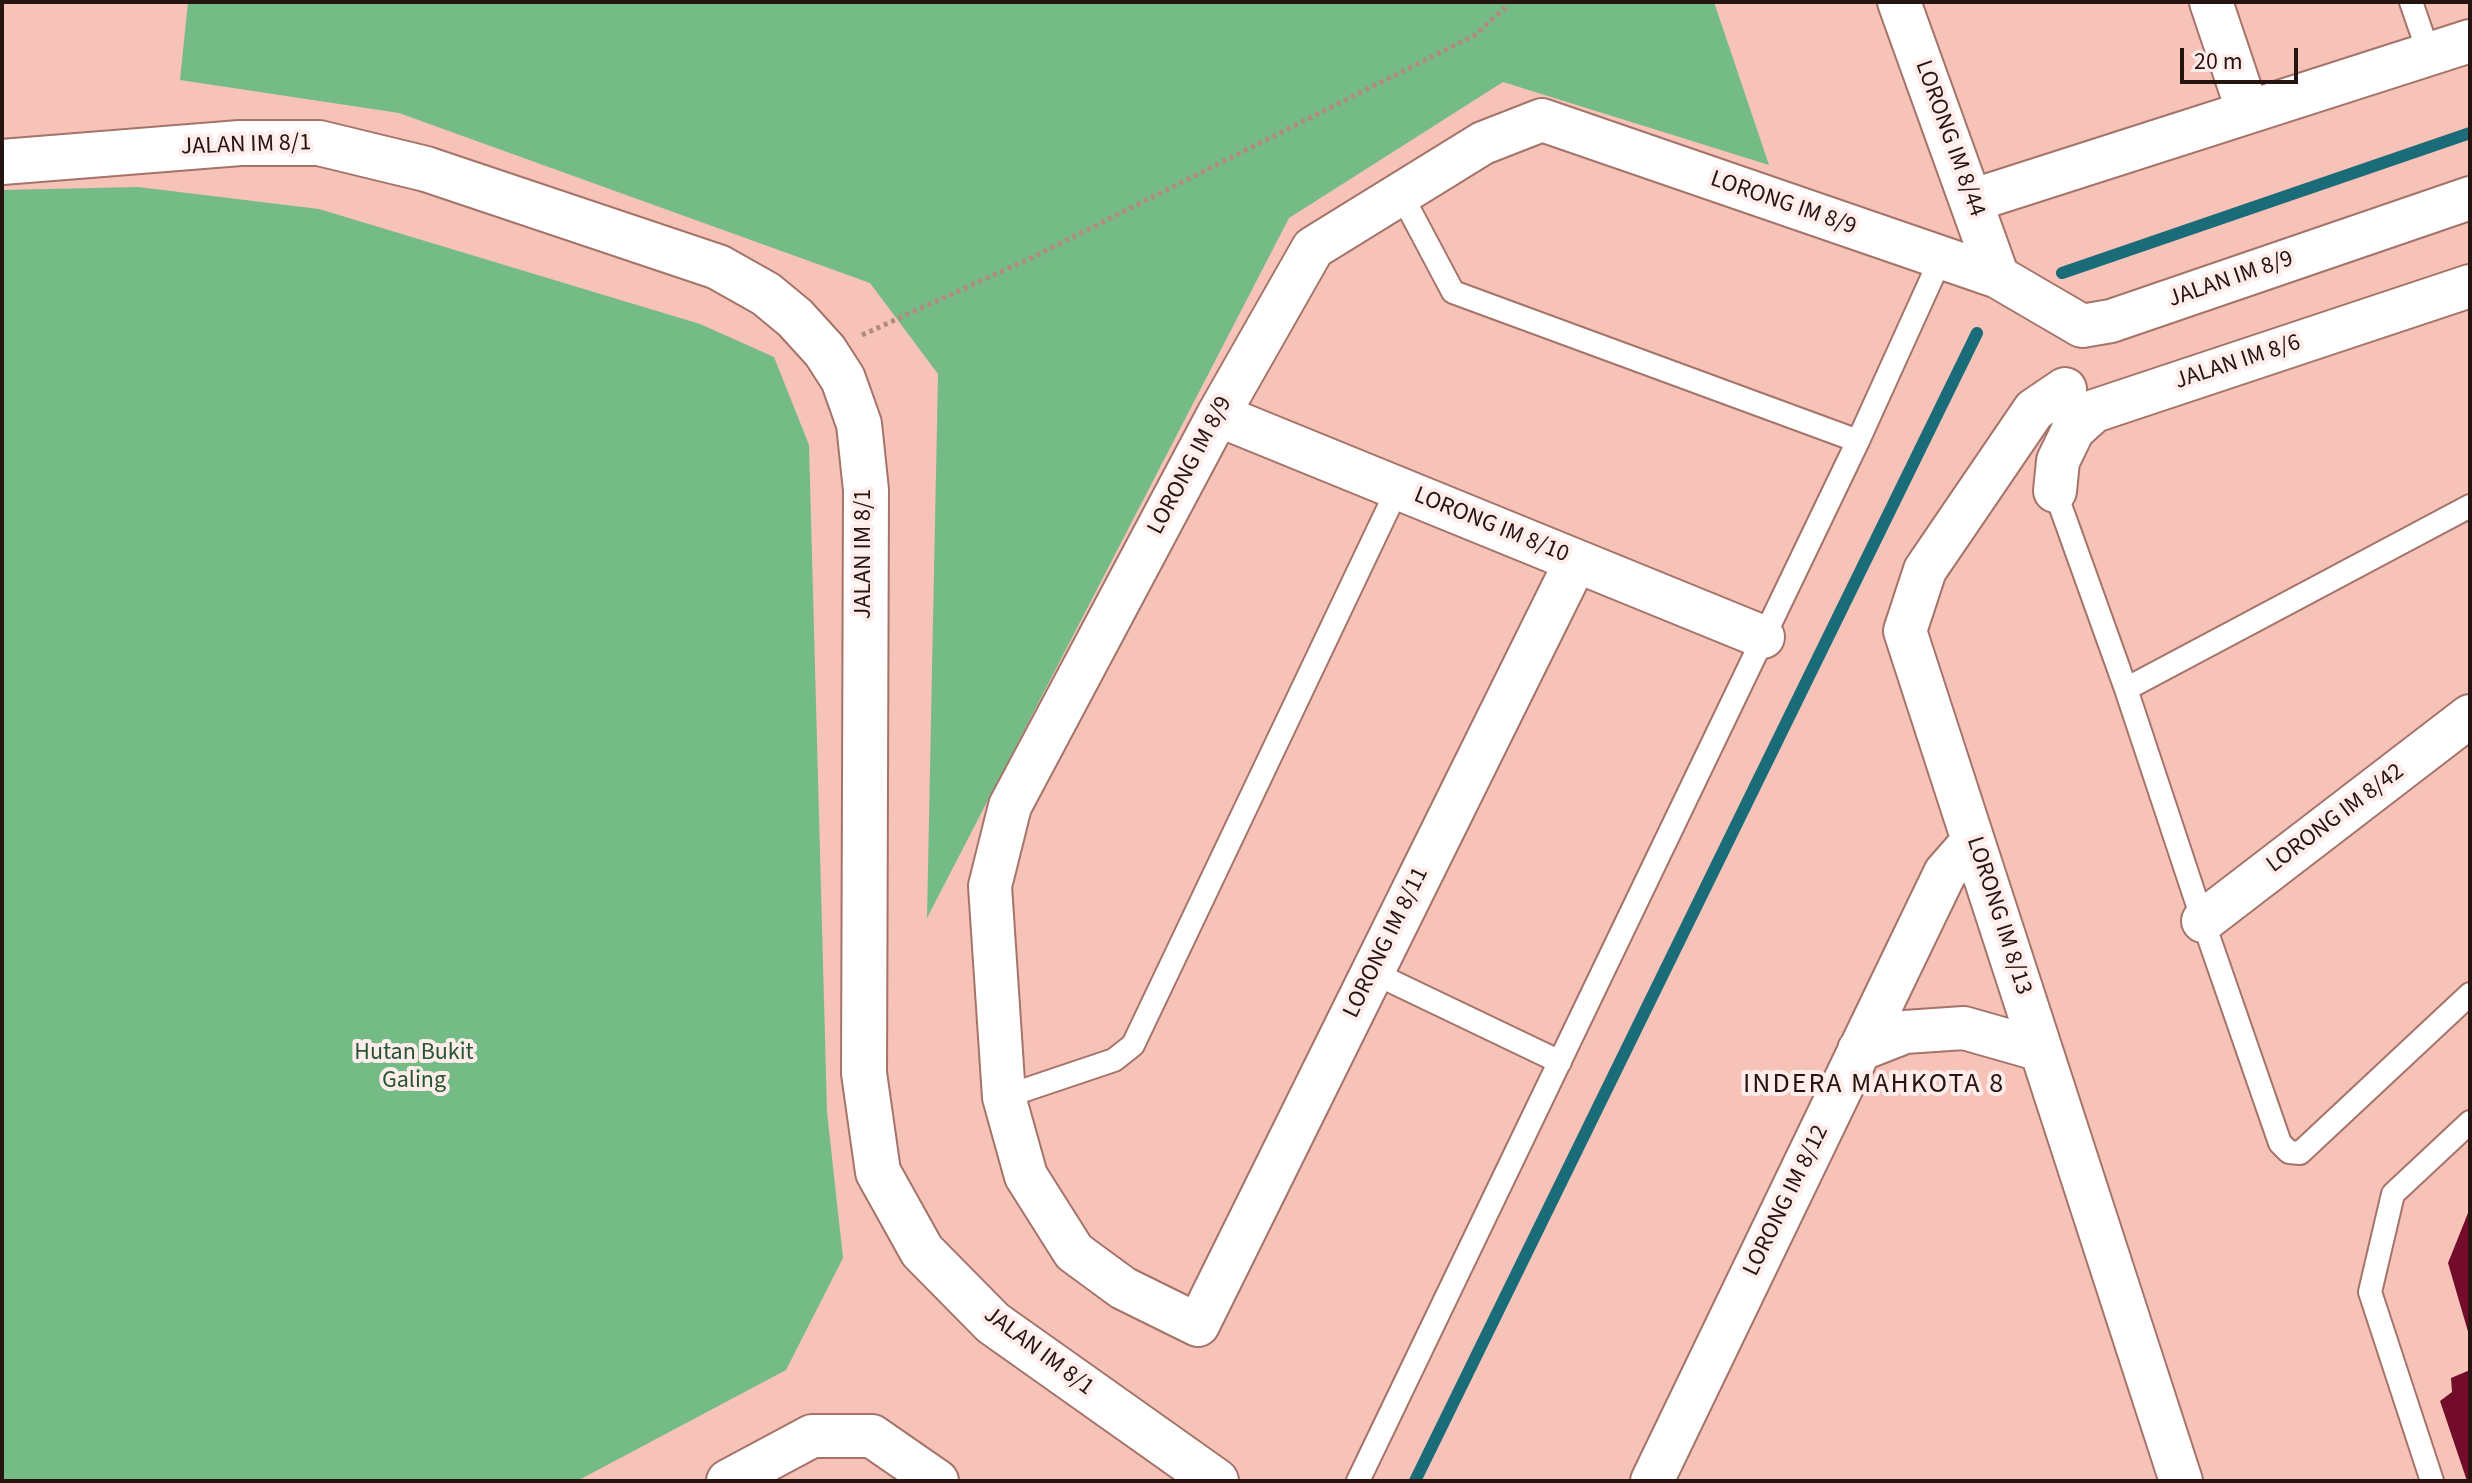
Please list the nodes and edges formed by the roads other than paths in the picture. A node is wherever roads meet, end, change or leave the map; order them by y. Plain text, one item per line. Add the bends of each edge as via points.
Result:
1 (1899, 2) edge
2 (2211, 2) edge
3 (2411, 2) edge
4 (2470, 41) edge
5 (2429, 54) junction
6 (2248, 112) junction
7 (2, 162) edge
8 (1401, 194) junction
9 (2470, 198) edge
10 (1971, 201) junction
11 (1941, 258) junction
12 (1998, 277) junction
13 (2470, 286) edge
14 (2082, 326) junction
15 (2065, 389) junction
16 (1218, 415) junction
17 (2073, 430) junction
18 (1858, 441) junction
19 (1398, 488) junction
20 (2055, 491) joint
21 (2470, 506) edge
22 (1576, 561) junction
23 (1763, 637) junction
24 (2126, 689) junction
25 (2470, 716) edge
26 (1973, 841) junction
27 (2203, 921) junction
28 (1372, 972) junction
29 (2470, 994) edge
30 (1859, 1050) junction
31 (2041, 1050) junction
32 (1560, 1062) junction
33 (1004, 1097) junction
34 (2470, 1122) edge
35 (1198, 1325) joint
36 (728, 1481) edge
37 (937, 1481) edge
38 (1216, 1481) edge
39 (1358, 1481) edge
40 (1652, 1481) edge
41 (2181, 1481) edge
42 (2432, 1481) edge

1 - 10 street, LORONG IM 8/44
2 - 6 street
3 - 5 lane
4 - 5 street
5 - 6 street
6 - 10 street
7 - 38 street, JALAN IM 8/1 via 240,143 319,143 426,169 718,267 795,318 843,379 859,424 866,490 864,1073 878,1172 922,1251 993,1323
8 - 11 street, LORONG IM 8/9 via 1483,143 1542,120
8 - 16 street, LORONG IM 8/9 via 1313,248
8 - 18 lane via 1453,292
9 - 14 street, JALAN IM 8/9 via 2111,321
10 - 12 street, LORONG IM 8/44
11 - 12 street, LORONG IM 8/9
11 - 18 lane
12 - 14 street
13 - 17 street, JALAN IM 8/6 via 2094,411
14 - 15 street
15 - 17 street
15 - 26 street, LORONG IM 8/13 via 2034,410 1925,570 1905,631
16 - 19 street, LORONG IM 8/10
16 - 33 street, LORONG IM 8/9 via 1010,806 990,886
17 - 20 street via 2058,461
18 - 23 lane
19 - 22 street, LORONG IM 8/10
19 - 33 lane via 1133,1045 1114,1060
20 - 24 lane
21 - 24 lane
22 - 23 street, LORONG IM 8/10
22 - 28 street, LORONG IM 8/11
23 - 32 lane
24 - 27 lane
25 - 27 street, LORONG IM 8/42
26 - 30 street, LORONG IM 8/12 via 1945,873
26 - 31 street, LORONG IM 8/13
27 - 29 lane via 2280,1143 2289,1152 2300,1153
28 - 32 lane
28 - 35 street, LORONG IM 8/11
30 - 31 street via 1905,1032 1964,1028
30 - 40 street, LORONG IM 8/12
31 - 41 street, LORONG IM 8/13
32 - 39 lane
33 - 35 street, LORONG IM 8/9 via 1026,1176 1074,1252 1123,1288
34 - 42 lane via 2393,1194 2370,1292
36 - 37 street via 812,1436 872,1436

